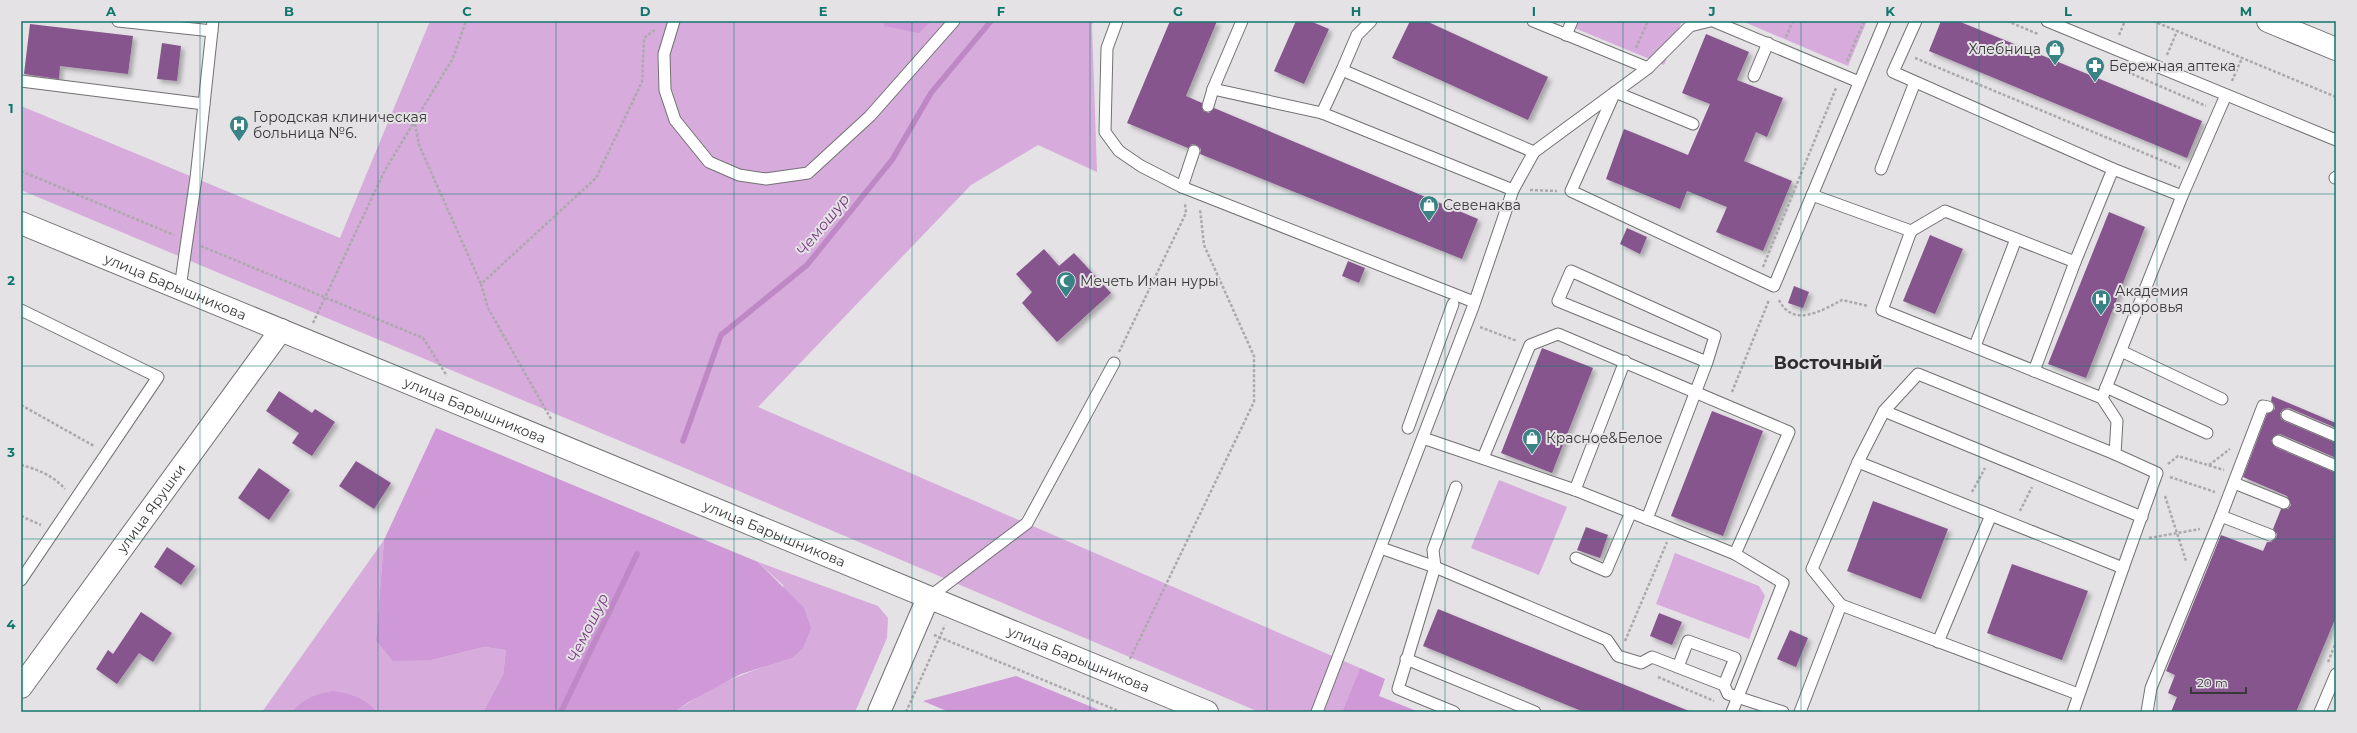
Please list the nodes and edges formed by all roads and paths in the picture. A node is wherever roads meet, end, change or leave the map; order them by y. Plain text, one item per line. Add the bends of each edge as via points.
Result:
1 (118, 21) edge
2 (466, 21) edge
3 (674, 21) edge
4 (954, 21) edge
5 (1117, 21) edge
6 (1242, 21) edge
7 (1371, 21) edge
8 (1533, 21) edge
9 (1572, 21) edge
10 (1648, 21) edge
11 (1712, 21) edge
12 (1864, 21) edge
13 (1885, 21) edge
14 (1916, 21) edge
15 (2047, 21) edge
16 (2153, 21) edge
17 (2268, 21) edge
18 (660, 25) dead end
19 (212, 26) edge
20 (1566, 34) junction
21 (1768, 43) junction
22 (2336, 49) edge
23 (1917, 53) dead end
24 (2242, 58) junction
25 (1631, 61) junction
26 (1648, 68) junction
27 (1342, 70) junction
28 (1842, 75) junction
29 (1754, 76) dead end
30 (21, 81) edge
31 (1859, 82) junction
32 (1915, 82) junction
33 (1213, 89) junction
34 (1616, 92) junction
35 (2226, 95) junction
36 (2336, 98) edge
37 (204, 104) junction
38 (1208, 106) dead end
39 (1322, 113) junction
40 (414, 123) junction
41 (1693, 124) dead end
42 (2336, 140) edge
43 (1194, 151) dead end
44 (1534, 152) junction
45 (1881, 168) dead end
46 (2113, 169) junction
47 (2185, 170) dead end
48 (21, 171) edge
49 (1182, 187) junction
50 (1513, 190) junction
51 (1571, 191) junction
52 (1197, 193) junction
53 (1812, 195) junction
54 (2182, 196) junction
55 (21, 223) edge
56 (1911, 231) junction
57 (2016, 239) junction
58 (188, 240) junction
59 (2075, 262) junction
60 (1758, 280) junction
61 (481, 284) junction
62 (1774, 286) junction
63 (180, 288) junction
64 (325, 297) junction
65 (1474, 302) junction
66 (1453, 304) dead end
67 (21, 310) edge
68 (1882, 310) junction
69 (1467, 322) junction
70 (281, 330) junction
71 (306, 340) junction
72 (1530, 345) junction
73 (1975, 346) junction
74 (2121, 351) junction
75 (1625, 361) junction
76 (1707, 362) junction
77 (1114, 363) joint
78 (1430, 366) junction
79 (2034, 371) junction
80 (1447, 372) junction
81 (454, 379) dead end
82 (1695, 392) junction
83 (2104, 393) junction
84 (2222, 399) dead end
85 (21, 405) edge
86 (1726, 405) junction
87 (2268, 408) dead end
88 (1884, 411) junction
89 (2287, 415) dead end
90 (545, 418) dead end
91 (1408, 428) dead end
92 (2207, 433) dead end
93 (2336, 436) edge
94 (1423, 438) junction
95 (2278, 441) dead end
96 (2232, 448) dead end
97 (106, 453) junction
98 (2115, 454) junction
99 (1992, 455) junction
100 (1483, 458) junction
101 (1858, 462) junction
102 (21, 465) edge
103 (2209, 465) junction
104 (2336, 466) edge
105 (2234, 472) junction
106 (2157, 473) junction
107 (2038, 474) junction
108 (2234, 483) junction
109 (1456, 487) dead end
110 (1575, 490) junction
111 (75, 500) junction
112 (2284, 503) dead end
113 (1965, 505) junction
114 (1631, 512) junction
115 (1991, 515) junction
116 (21, 516) edge
117 (2221, 516) junction
118 (2142, 517) junction
119 (1647, 519) junction
120 (2014, 524) junction
121 (58, 525) junction
122 (1673, 529) junction
123 (2202, 529) dead end
124 (2179, 534) junction
125 (2270, 535) dead end
126 (2134, 539) junction
127 (1381, 548) junction
128 (1735, 554) junction
129 (1576, 558) dead end
130 (2188, 566) dead end
131 (1435, 567) junction
132 (2123, 568) junction
133 (21, 580) edge
134 (928, 598) junction
135 (1841, 604) junction
136 (954, 608) junction
137 (915, 628) junction
138 (939, 637) junction
139 (1938, 642) junction
140 (1618, 656) junction
141 (1406, 659) junction
142 (1678, 667) junction
143 (2336, 674) edge
144 (1121, 677) junction
145 (1724, 684) junction
146 (21, 687) edge
147 (2078, 694) junction
148 (1738, 697) junction
149 (879, 712) edge
150 (906, 712) edge
151 (1121, 712) edge
152 (1207, 712) edge
153 (1317, 712) edge
154 (1454, 712) edge
155 (1535, 712) edge
156 (1732, 712) edge
157 (1782, 712) edge
158 (1800, 712) edge
159 (2072, 712) edge
160 (2147, 712) edge
161 (2320, 712) edge

1 - 19 lane
2 - 40 path via 453,58
3 - 4 lane via 664,54 665,90 675,120 709,162 739,175 766,179 808,173 870,116
5 - 49 lane via 1108,48 1105,132 1119,151 1141,166
6 - 33 lane
7 - 27 lane via 1357,35
8 - 20 lane
9 - 20 lane
10 - 25 path
11 - 21 lane
11 - 26 lane via 1690,26
12 - 28 path
13 - 31 lane
14 - 32 lane via 1894,72
15 - 35 lane
16 - 24 path
17 - 22 street
18 - 61 path via 644,38 642,82 596,178
19 - 37 lane
20 - 25 lane
21 - 28 lane
21 - 29 lane
23 - 47 path via 1915,59
24 - 35 path
24 - 36 path
25 - 26 lane
26 - 34 lane
27 - 39 lane
27 - 44 lane
28 - 31 lane
28 - 60 path
30 - 37 lane
31 - 53 lane
32 - 45 lane
32 - 46 lane
33 - 38 lane
33 - 39 lane
34 - 41 lane
34 - 44 lane
34 - 51 lane
35 - 42 lane
35 - 54 lane
37 - 58 lane
39 - 50 lane
40 - 61 path via 419,145
40 - 64 path via 385,170
43 - 49 lane
44 - 50 lane
46 - 54 lane
46 - 59 lane
48 - 58 path
49 - 52 lane
49 - 77 path via 1186,213
50 - 51 path
50 - 65 lane
51 - 60 lane
52 - 65 lane
52 - 144 path via 1204,245 1254,356 1254,402
53 - 56 lane
53 - 62 lane
54 - 74 lane
55 - 63 street, улица Барышникова
56 - 57 lane via 1945,211
56 - 68 lane
57 - 59 lane
57 - 73 lane
58 - 63 lane
58 - 64 path
59 - 79 lane
60 - 62 lane
61 - 90 path via 488,308 552,421
62 - 68 path via 1785,310 1800,316 1816,313 1842,300
62 - 86 path
63 - 70 street, улица Барышникова
64 - 71 path
64 - 81 path via 423,338 447,376
65 - 69 lane
66 - 78 lane
67 - 97 lane via 158,377
68 - 73 lane
69 - 72 path
69 - 80 lane
70 - 71 street, улица Барышникова
70 - 146 street, улица Ярушки
71 - 134 street, улица Барышникова
72 - 75 lane via 1558,334
72 - 100 lane
73 - 79 lane
74 - 83 lane
74 - 84 lane
75 - 82 lane
75 - 110 lane
76 - 76 lane via 1558,301 1571,271 1715,336
76 - 82 lane
77 - 134 lane via 1027,523
78 - 80 lane
78 - 91 lane
79 - 83 lane
80 - 94 lane
82 - 86 lane
82 - 119 lane
83 - 92 lane
83 - 98 lane via 2117,421
85 - 97 path
86 - 128 lane via 1789,432
87 - 105 lane via 2263,406
88 - 98 lane via 1918,374
88 - 99 lane
88 - 101 lane
89 - 93 lane
94 - 100 lane
94 - 127 lane
95 - 104 lane
96 - 103 path
97 - 111 lane
98 - 106 lane
99 - 107 lane
99 - 113 path
100 - 110 lane
101 - 113 lane
101 - 135 lane via 1812,569
102 - 111 path via 37,468 60,483
103 - 105 path
103 - 106 path via 2178,456
105 - 108 lane
106 - 118 lane
106 - 124 path
107 - 118 lane
107 - 120 path
108 - 112 lane
108 - 117 lane
109 - 131 lane via 1434,550
110 - 114 lane
111 - 121 lane
113 - 115 lane
114 - 119 lane
114 - 129 lane via 1606,571
115 - 120 lane
115 - 139 lane
116 - 121 path via 38,525
117 - 125 lane
117 - 160 lane via 2151,688
118 - 126 lane
119 - 122 lane
120 - 132 lane
121 - 133 lane
122 - 128 lane
122 - 140 path
123 - 124 path
124 - 126 path
124 - 130 path
126 - 132 lane
127 - 131 lane
127 - 153 lane
128 - 148 lane via 1783,583
131 - 140 lane via 1607,640
131 - 141 lane
132 - 147 lane
134 - 136 street, улица Барышникова
134 - 137 street
135 - 139 lane
135 - 158 lane
136 - 138 path
136 - 144 street, улица Барышникова
137 - 138 path
137 - 149 street
138 - 150 path
138 - 151 path
139 - 147 lane
140 - 142 lane via 1641,663 1652,657
141 - 154 lane via 1398,689
141 - 155 lane
142 - 145 lane
142 - 145 lane via 1688,641 1735,658
143 - 161 lane
144 - 152 street, улица Барышникова
145 - 148 lane via 1728,694
147 - 159 lane
148 - 156 lane
148 - 157 lane

